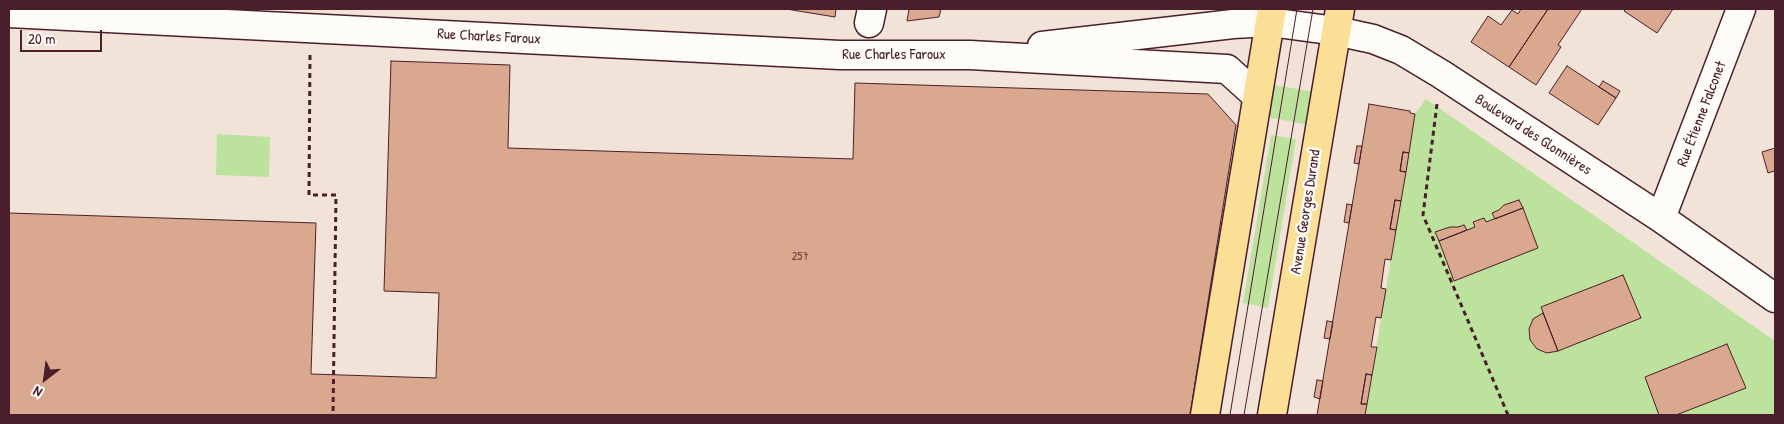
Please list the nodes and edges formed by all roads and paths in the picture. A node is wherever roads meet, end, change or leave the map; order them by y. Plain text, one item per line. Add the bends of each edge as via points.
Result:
1 (1741, 9) edge
2 (9, 14) edge
3 (1271, 16) edge
4 (1338, 20) edge
5 (310, 28) junction
6 (970, 55) junction
7 (1441, 74) junction
8 (1257, 96) junction
9 (1661, 218) junction
10 (1775, 298) edge
11 (333, 415) edge
12 (1205, 415) edge
13 (1272, 415) edge
14 (1508, 415) edge

1 - 9 street, Rue Étienne Falconet
2 - 5 street, Rue Charles Faroux
3 - 4 street, Boulevard des Glonnières
3 - 6 street, Rue Charles Faroux
3 - 8 main road
4 - 7 street, Boulevard des Glonnières via 1401,50
4 - 13 main road, Avenue Georges Durand
5 - 6 street, Rue Charles Faroux via 830,54
5 - 11 path via 309,195 336,195
6 - 8 street, Rue Charles Faroux via 1227,69
7 - 9 street, Boulevard des Glonnières
7 - 14 path via 1423,215
8 - 12 main road
9 - 10 street, Boulevard des Glonnières

